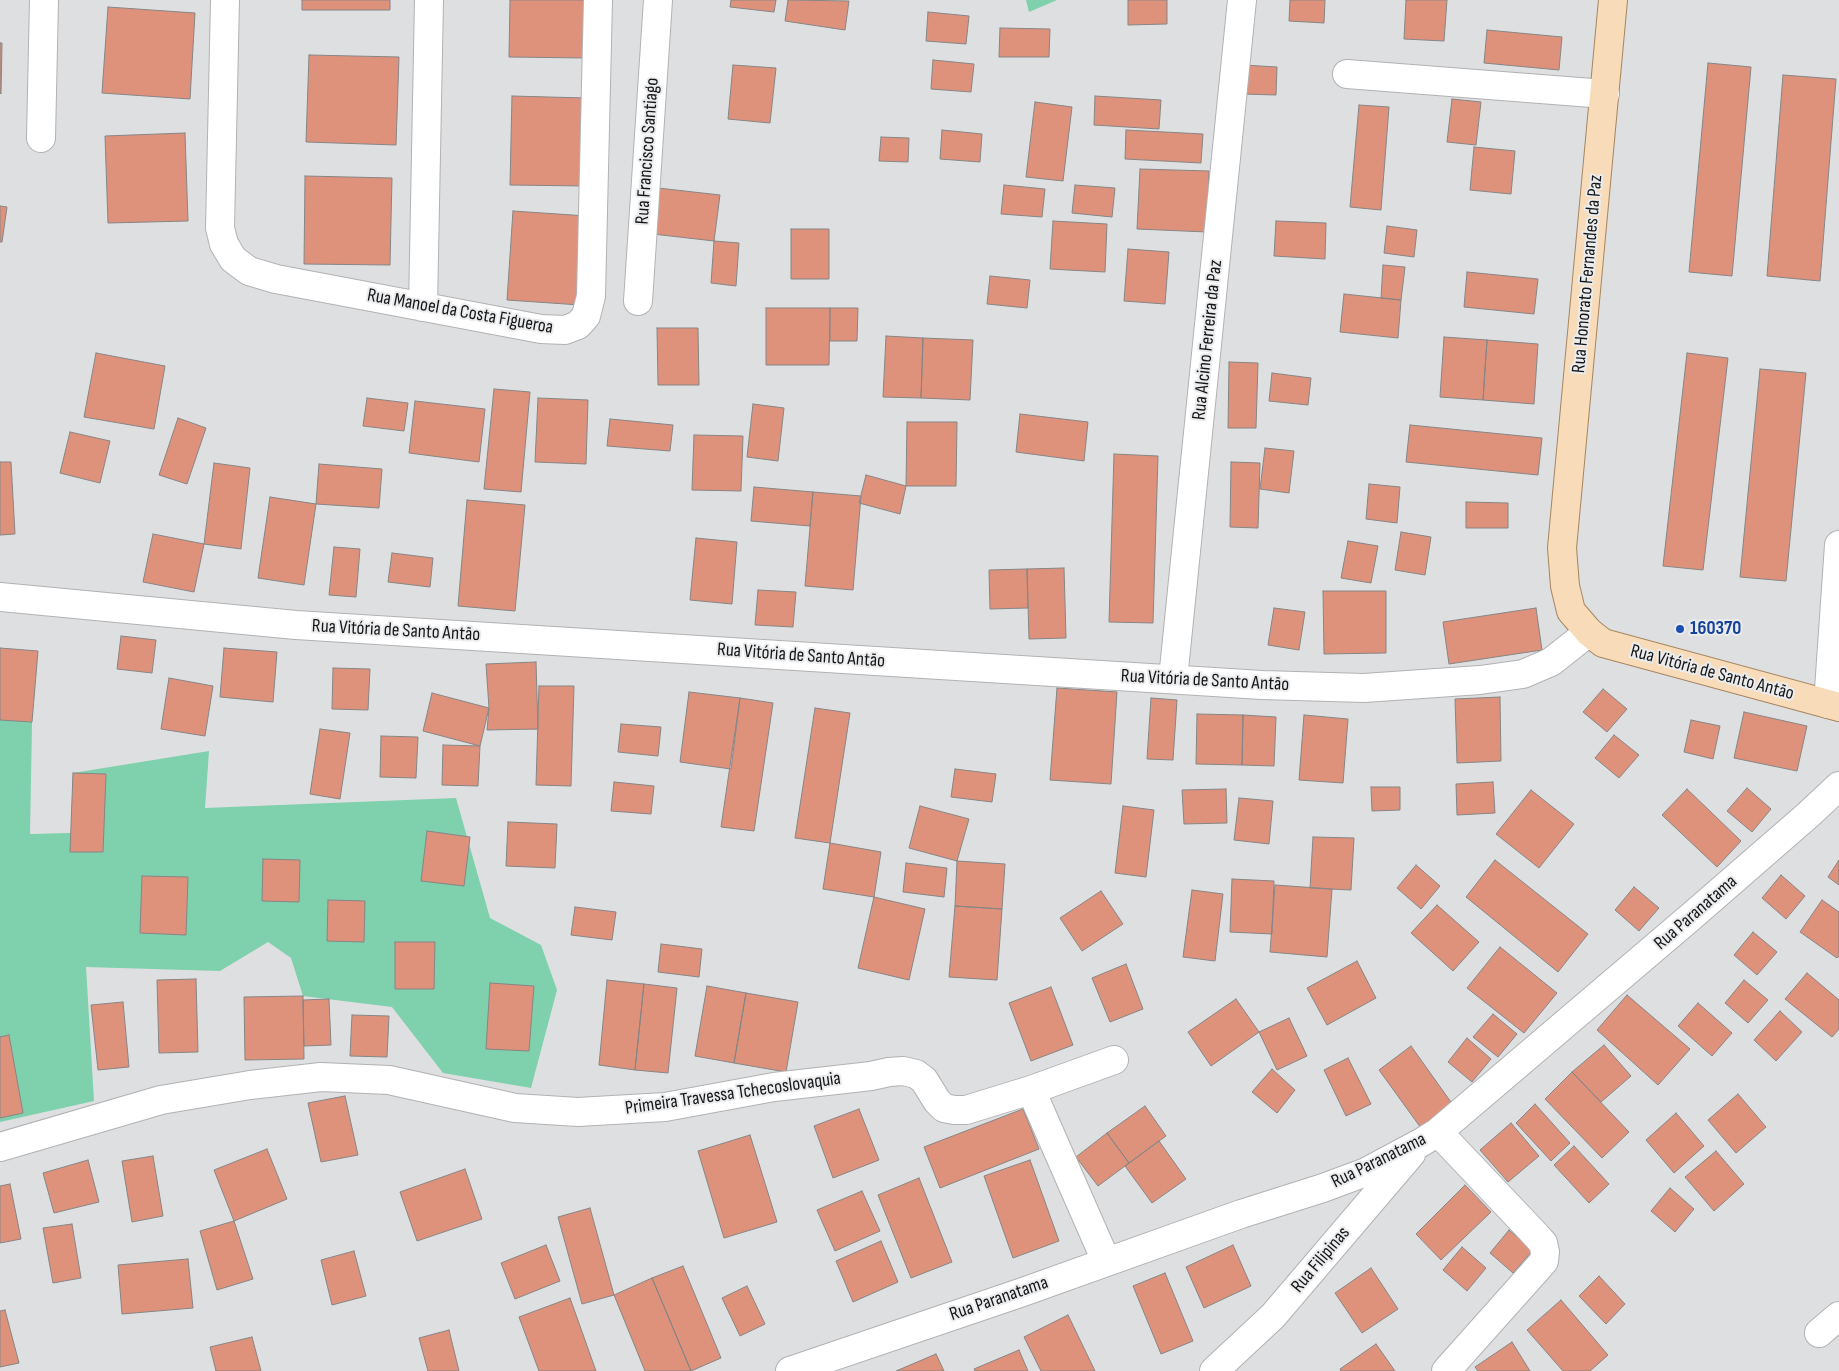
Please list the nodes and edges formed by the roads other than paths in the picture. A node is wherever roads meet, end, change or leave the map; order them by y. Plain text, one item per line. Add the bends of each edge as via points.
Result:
1 (44, 0) edge
2 (225, 0) edge
3 (429, 0) edge
4 (598, 0) edge
5 (658, 0) edge
6 (1242, 0) edge
7 (1613, 0) edge
8 (1346, 74) dead end
9 (1605, 94) junction
10 (41, 138) dead end
11 (638, 301) dead end
12 (423, 307) junction
13 (1839, 545) edge
14 (1562, 548) joint
15 (0, 596) edge
16 (1589, 632) junction
17 (1173, 679) junction
18 (1834, 706) edge
19 (1839, 786) edge
20 (1114, 1060) dead end
21 (1031, 1090) junction
22 (1430, 1137) junction
23 (0, 1148) edge
24 (1106, 1261) junction
25 (790, 1371) edge
26 (1214, 1371) edge
27 (1446, 1371) edge

1 - 10 street
2 - 12 street, Rua Manoel da Costa Figueroa via 220,228 233,259 249,272 276,279
3 - 12 street
4 - 12 street, Rua Manoel da Costa Figueroa via 591,296 586,316 578,325 565,330 541,329
5 - 11 street, Rua Francisco Santiago
6 - 17 street, Rua Alcino Ferreira da Paz
7 - 9 main road, Rua Honorato Fernandes da Paz
8 - 9 street
9 - 14 main road, Rua Honorato Fernandes da Paz
13 - 18 street
14 - 16 main road, Rua Vitória de Santo Antão via 1571,611
15 - 17 street, Rua Vitória de Santo Antão via 296,625
16 - 17 street, Rua Vitória de Santo Antão via 1551,662 1523,674 1480,680 1364,688
16 - 18 main road, Rua Vitória de Santo Antão via 1603,643 1622,649
19 - 22 street, Rua Paranatama via 1693,915
20 - 21 street, Primeira Travessa Tchecoslovaquia
21 - 23 street, Primeira Travessa Tchecoslovaquia via 966,1110 954,1110 944,1108 937,1101 924,1080 903,1071 774,1087 665,1107 578,1112 515,1108 389,1080 321,1077 161,1100
21 - 24 street
22 - 24 street, Rua Paranatama via 1357,1176
22 - 26 street, Rua Filipinas via 1273,1316
22 - 27 street via 1537,1236 1546,1252 1544,1262
24 - 25 street, Rua Paranatama

